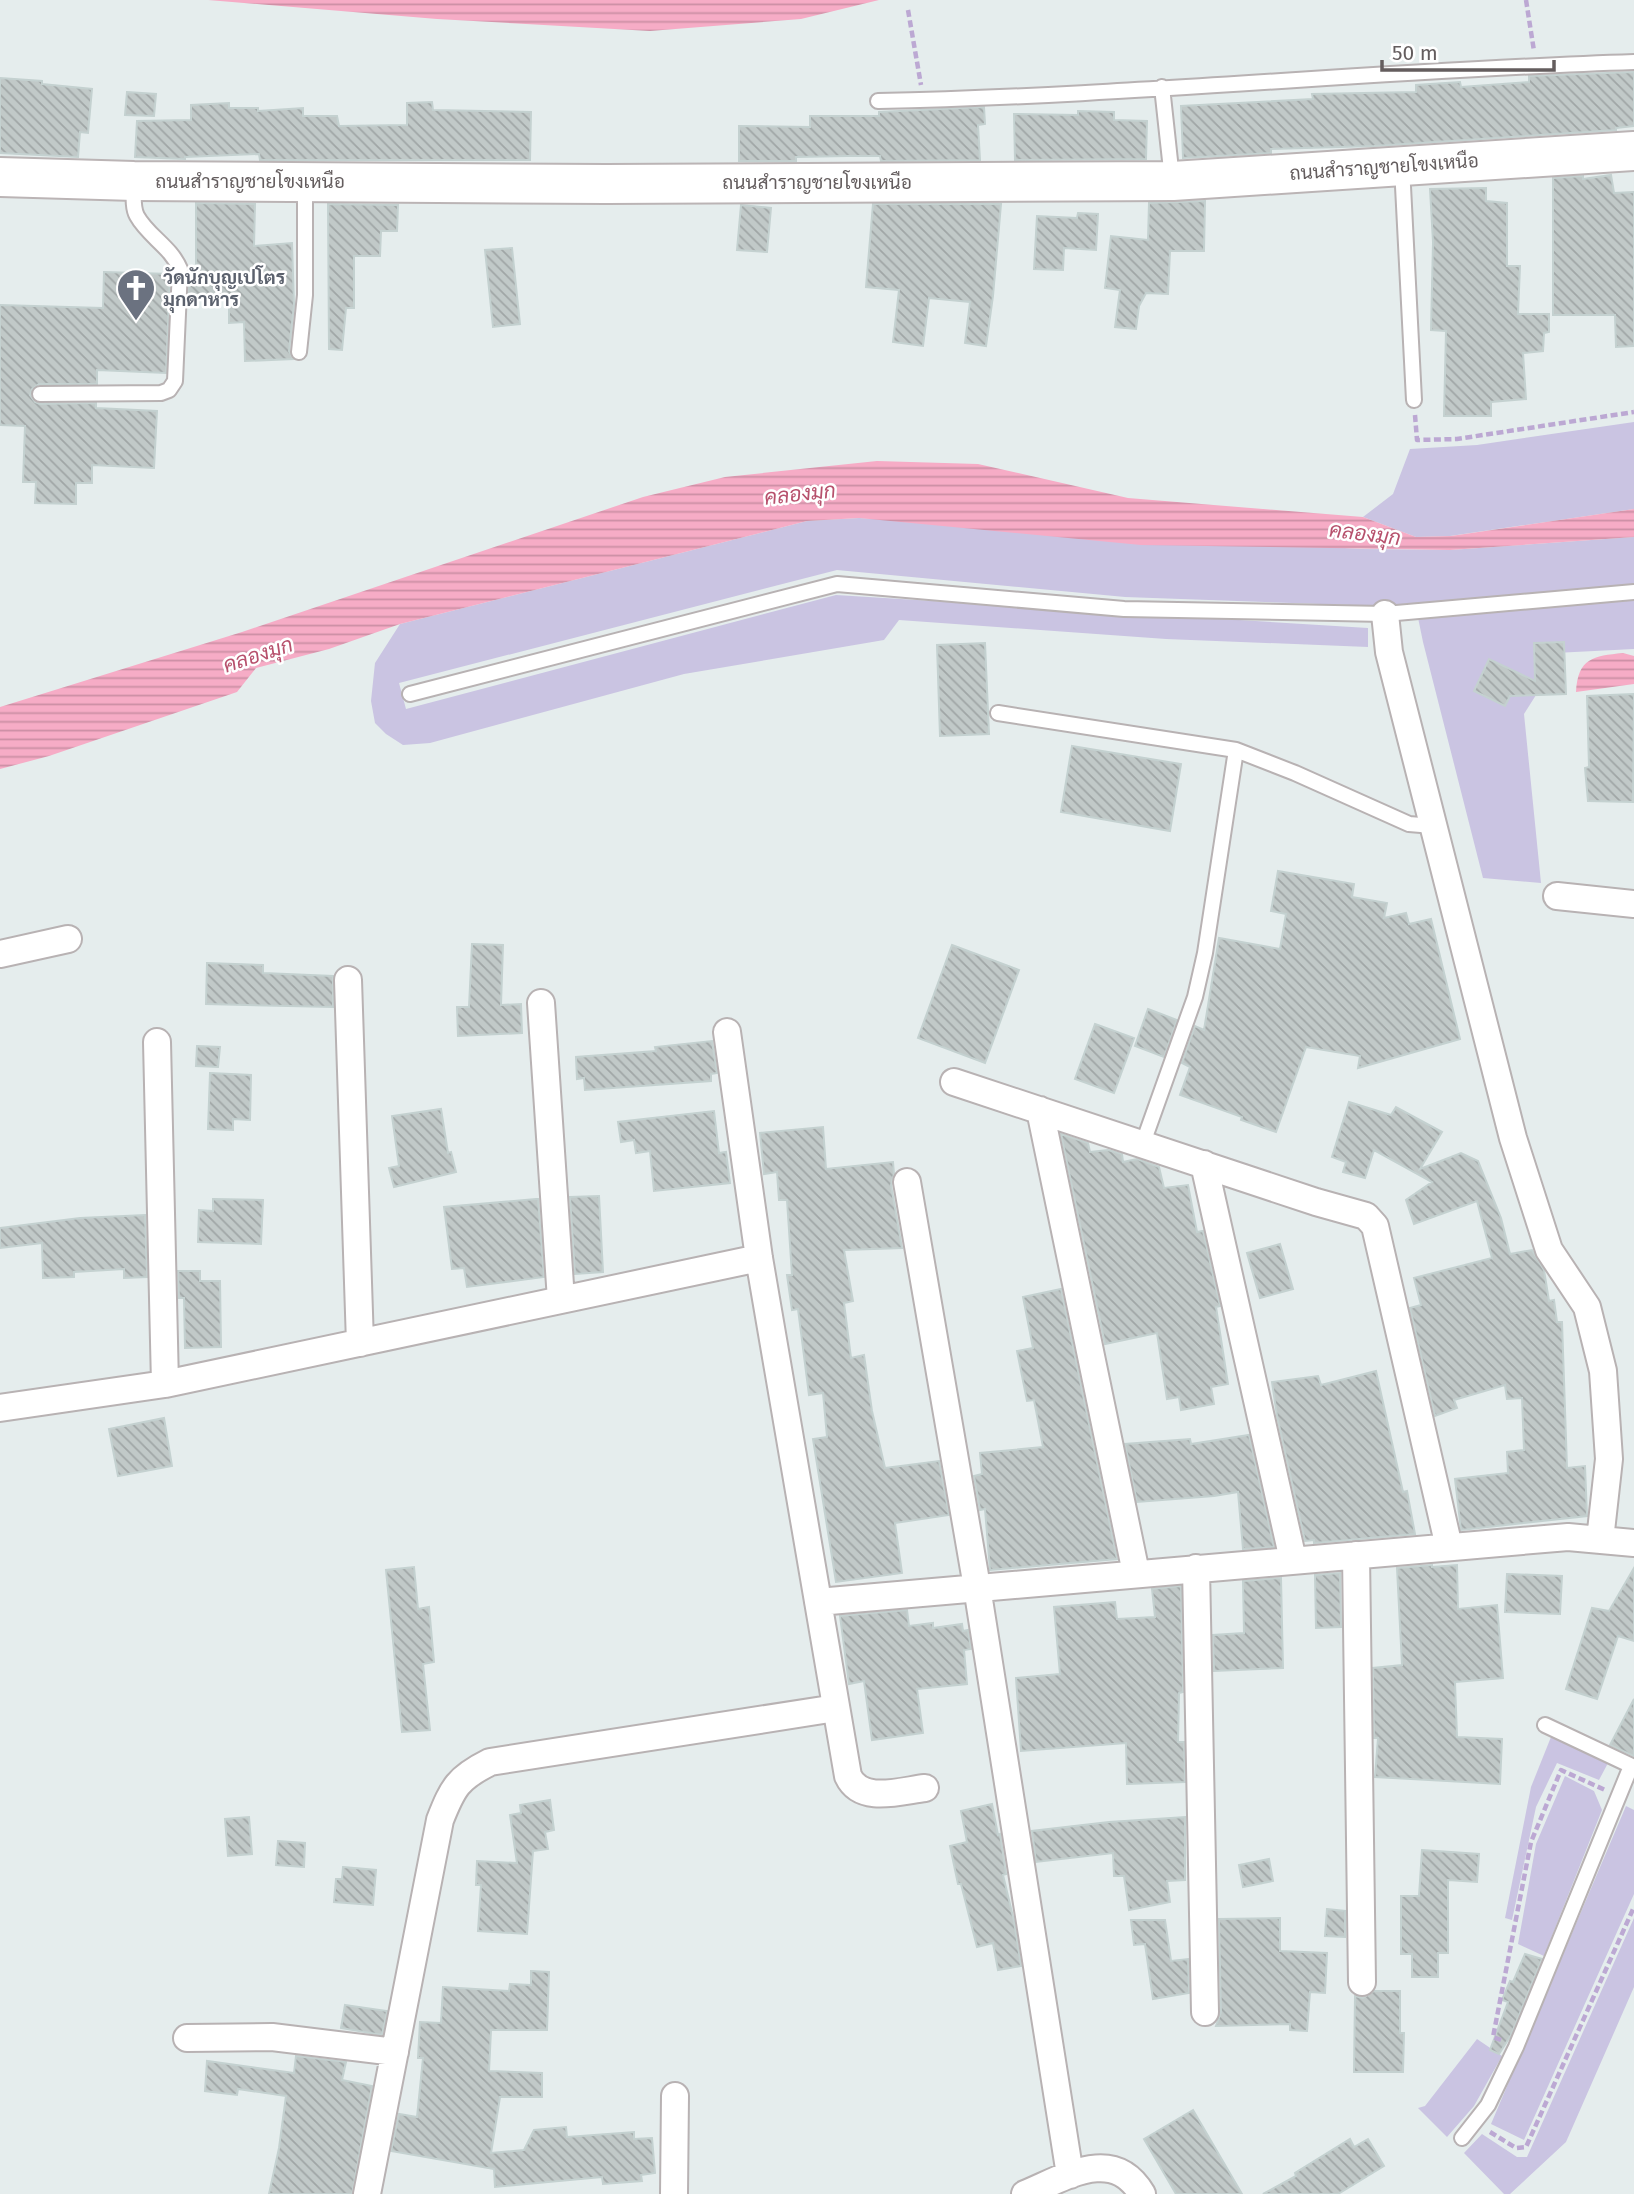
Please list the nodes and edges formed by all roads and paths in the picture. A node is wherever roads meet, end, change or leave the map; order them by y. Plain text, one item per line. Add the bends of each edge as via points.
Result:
1 (1526, 0) edge
2 (908, 10) dead end
3 (1634, 62) edge
4 (1537, 65) junction
5 (1161, 87) junction
6 (924, 100) junction
7 (878, 101) dead end
8 (1634, 151) edge
9 (1402, 166) junction
10 (0, 177) edge
11 (1173, 180) junction
12 (134, 181) junction
13 (305, 182) junction
14 (299, 352) dead end
15 (40, 394) dead end
16 (1415, 400) joint
17 (1634, 412) edge
18 (1634, 592) edge
19 (1385, 614) junction
20 (410, 694) dead end
21 (998, 713) dead end
22 (1236, 750) junction
23 (1433, 827) junction
24 (1557, 896) dead end
25 (1634, 904) edge
26 (68, 939) dead end
27 (0, 954) edge
28 (348, 980) dead end
29 (541, 1003) dead end
30 (727, 1032) dead end
31 (157, 1042) dead end
32 (954, 1082) dead end
33 (1040, 1110) junction
34 (1143, 1143) junction
35 (1204, 1164) junction
36 (907, 1182) dead end
37 (759, 1258) junction
38 (561, 1300) junction
39 (360, 1343) junction
40 (165, 1384) junction
41 (0, 1408) edge
42 (1600, 1540) junction
43 (1634, 1543) edge
44 (1450, 1547) junction
45 (1356, 1555) junction
46 (1293, 1560) junction
47 (1196, 1568) junction
48 (1136, 1573) junction
49 (977, 1587) junction
50 (818, 1602) junction
51 (836, 1708) junction
52 (1545, 1725) dead end
53 (1633, 1767) edge
54 (926, 1788) dead end
55 (1619, 1796) junction
56 (1634, 1907) edge
57 (1362, 1982) dead end
58 (1205, 2012) dead end
59 (187, 2038) dead end
60 (1516, 2047) junction
61 (395, 2052) junction
62 (675, 2096) dead end
63 (1474, 2123) junction
64 (1462, 2138) dead end
65 (1070, 2175) junction
66 (368, 2194) edge
67 (674, 2194) edge
68 (1025, 2194) edge
69 (1142, 2194) edge

1 - 4 path
2 - 6 path
3 - 4 lane
4 - 5 lane
5 - 6 lane
5 - 11 lane
6 - 7 lane
8 - 9 street, ถนนสำราญชายโขงเหนือ
9 - 11 street, ถนนสำราญชายโขงเหนือ
9 - 16 lane
10 - 12 street, ถนนสำราญชายโขงเหนือ
11 - 13 street, ถนนสำราญชายโขงเหนือ
12 - 13 street, ถนนสำราญชายโขงเหนือ
12 - 15 lane via 137,217 176,258 180,269 175,382 161,393
13 - 14 lane via 305,295
16 - 17 path via 1417,440 1457,439
18 - 19 lane
19 - 20 lane via 1124,609 837,584
19 - 23 street via 1389,652
21 - 22 lane
22 - 23 lane via 1409,824
22 - 34 lane via 1195,997
23 - 42 street via 1513,1138 1549,1250 1587,1307 1603,1371 1609,1459
24 - 25 street
26 - 27 street
28 - 39 street
29 - 38 street
30 - 37 street
31 - 40 street
32 - 33 street
33 - 34 street
33 - 48 street
34 - 35 street
35 - 44 street via 1356,1212 1375,1226
35 - 46 street
36 - 49 street
37 - 38 street
37 - 50 street
38 - 39 street
39 - 40 street
40 - 41 street
42 - 43 street
42 - 44 street via 1568,1537
44 - 45 street
45 - 46 street
45 - 57 street
46 - 47 street
47 - 48 street
47 - 58 street
48 - 49 street
49 - 50 street
49 - 65 street
50 - 51 street
51 - 54 street via 852,1786 870,1794
51 - 61 street via 490,1762 467,1774 451,1792 440,1820
52 - 53 lane
53 - 55 lane
55 - 60 lane
55 - 60 path via 1561,1770 1531,1842 1493,2037
56 - 63 path via 1526,2147 1516,2148
59 - 61 street via 272,2037
60 - 63 lane via 1488,2105
61 - 66 street
62 - 67 street
63 - 64 lane
65 - 68 street
65 - 69 street via 1108,2168 1122,2172

